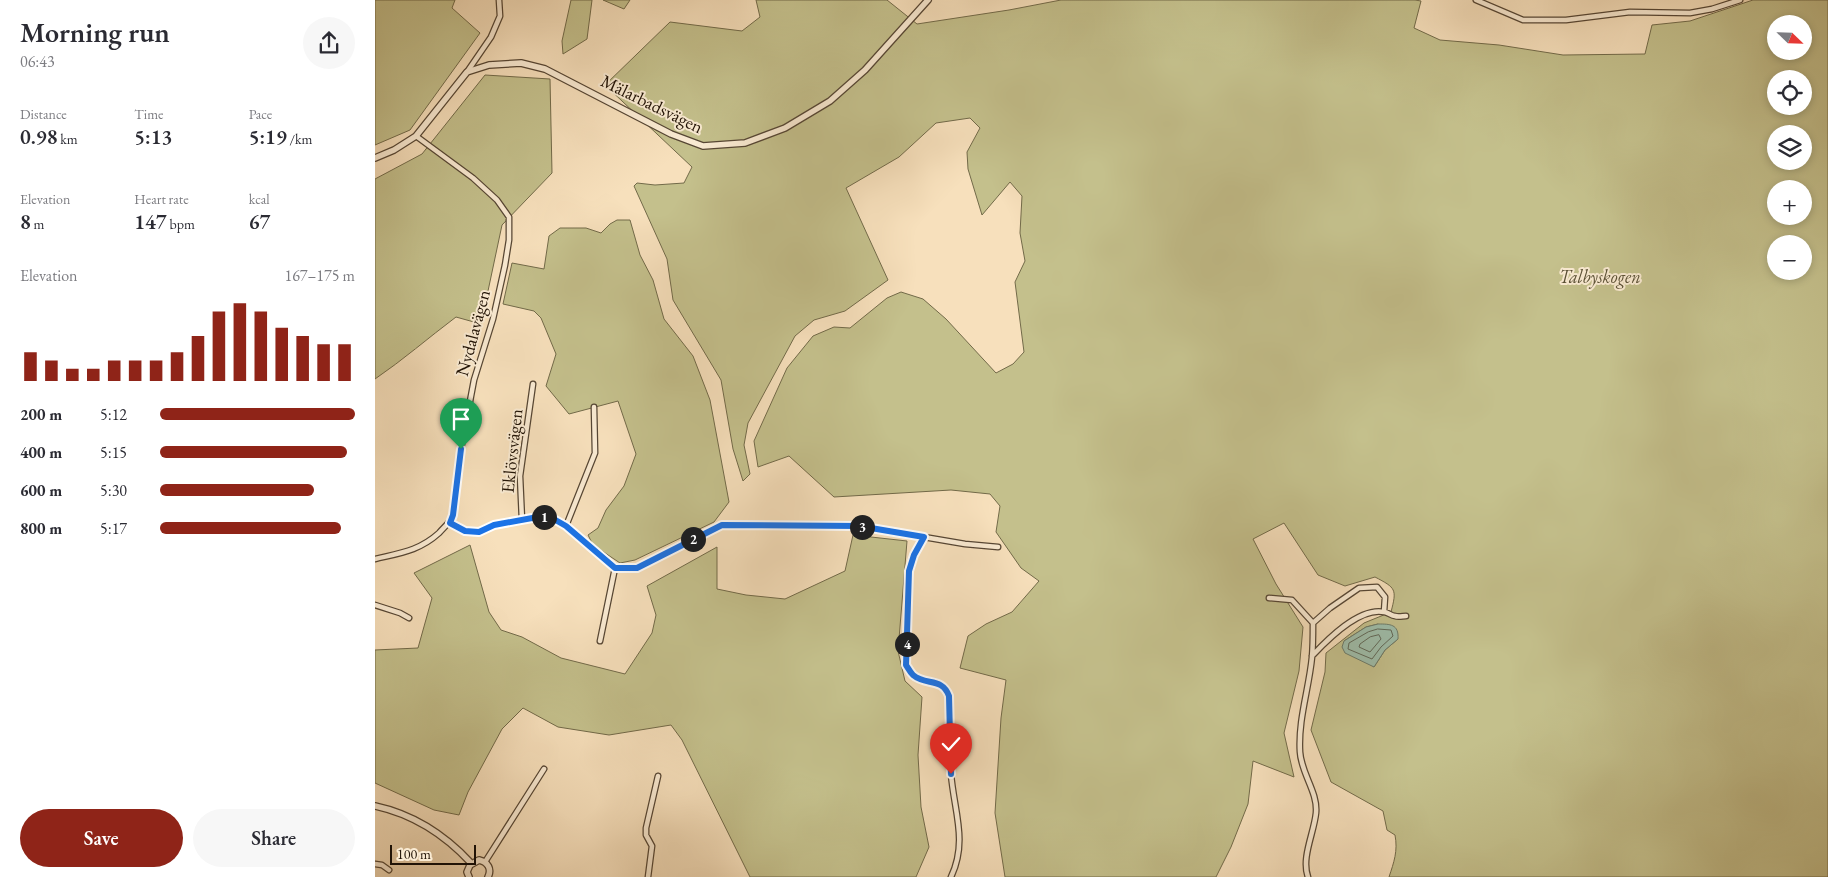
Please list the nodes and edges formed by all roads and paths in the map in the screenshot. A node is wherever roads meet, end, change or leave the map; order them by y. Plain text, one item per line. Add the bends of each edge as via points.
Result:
1 (499, 0) edge
2 (928, 0) edge
3 (1476, 0) edge
4 (1740, 0) edge
5 (467, 72) junction
6 (416, 136) junction
7 (375, 158) edge
8 (533, 384) dead end
9 (594, 407) dead end
10 (522, 520) junction
11 (450, 523) junction
12 (566, 526) junction
13 (924, 537) junction
14 (998, 548) dead end
15 (375, 559) edge
16 (615, 568) junction
17 (1269, 598) dead end
18 (375, 605) edge
19 (1384, 612) junction
20 (1406, 616) dead end
21 (409, 618) dead end
22 (1313, 623) junction
23 (600, 641) dead end
24 (1312, 656) junction
25 (544, 769) dead end
26 (658, 776) dead end
27 (375, 806) edge
28 (485, 862) junction
29 (471, 863) junction
30 (375, 864) edge
31 (389, 870) dead end
32 (469, 877) edge
33 (488, 877) edge
34 (648, 877) edge
35 (951, 877) edge
36 (1308, 877) edge

1 - 5 street via 500,16 491,37
2 - 5 street, Mälarbadsvägen via 865,70 830,101 785,128 745,143 703,146 671,134 545,69 521,63 489,64
3 - 4 street via 1523,20 1566,20 1630,12 1690,13
5 - 6 street
6 - 7 street
6 - 11 street, Nydalavägen via 473,178 509,216 505,265 474,380
8 - 10 street, Eklövsvägen via 520,476
9 - 12 street via 595,453
10 - 11 street via 494,525 479,532 465,531
10 - 12 street via 543,516
11 - 15 street via 431,540 412,550
12 - 16 street
13 - 14 street
13 - 16 street via 859,526 722,525 637,568
13 - 35 street via 909,571 906,665 922,680 946,689 949,696 951,774 960,829 960,848
16 - 23 street
17 - 22 street via 1292,600
18 - 21 street
19 - 20 street
19 - 22 street via 1385,598 1377,587 1359,588
19 - 24 street via 1372,612 1353,620
22 - 24 street
24 - 36 street via 1300,728 1302,767 1315,799 1316,812 1308,854
25 - 28 street
26 - 34 street via 646,828 652,846
27 - 29 street via 416,820
28 - 29 street via 477,860
28 - 33 street via 490,869
29 - 32 street
30 - 31 street

